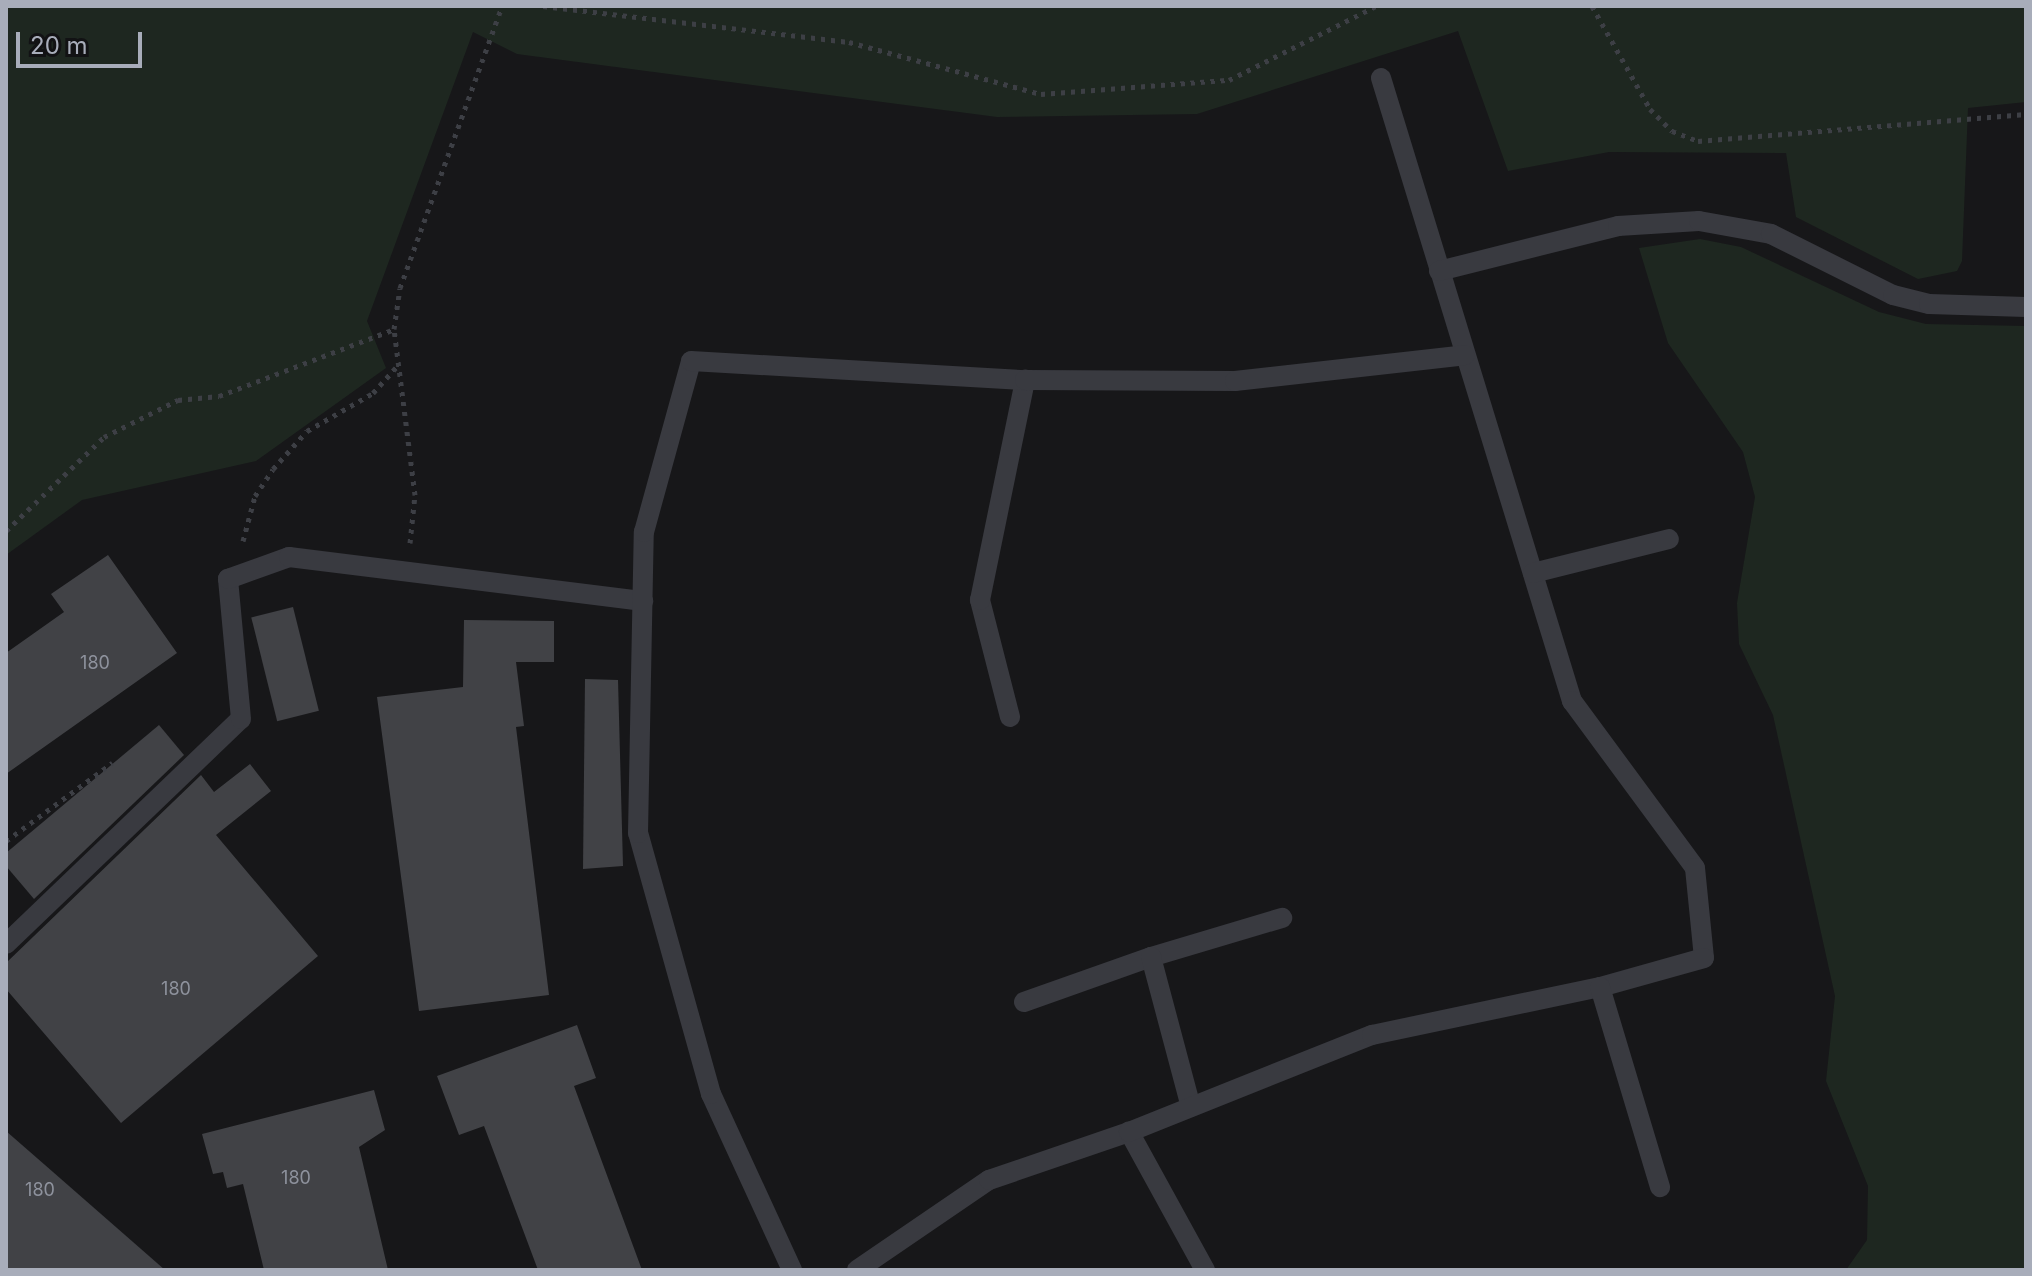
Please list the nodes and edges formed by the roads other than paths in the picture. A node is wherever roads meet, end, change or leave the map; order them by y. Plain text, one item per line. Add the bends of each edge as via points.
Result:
1 (1381, 78) dead end
2 (1439, 271) junction
3 (2026, 307) edge
4 (1465, 355) junction
5 (1025, 380) junction
6 (1669, 539) dead end
7 (1533, 573) junction
8 (643, 601) junction
9 (1010, 717) dead end
10 (1282, 918) dead end
11 (6, 944) edge
12 (1151, 957) junction
13 (1600, 987) junction
14 (1024, 1002) dead end
15 (1191, 1107) junction
16 (1129, 1132) junction
17 (1660, 1187) dead end
18 (792, 1270) edge
19 (857, 1270) edge
20 (1205, 1270) edge

1 - 2 lane
2 - 3 lane via 1618,226 1699,221 1771,234 1893,295 1929,304
2 - 4 lane
4 - 5 lane via 1235,381
4 - 7 lane
5 - 8 lane via 691,361 644,532
5 - 9 lane via 980,600
6 - 7 lane
7 - 13 lane via 1572,701 1695,868 1704,958
8 - 11 lane via 289,557 228,579 241,719
8 - 18 lane via 638,833 711,1094
10 - 12 lane
12 - 14 lane
12 - 15 lane
13 - 15 lane via 1372,1035
13 - 17 lane
15 - 16 lane
16 - 19 lane via 989,1180
16 - 20 lane

